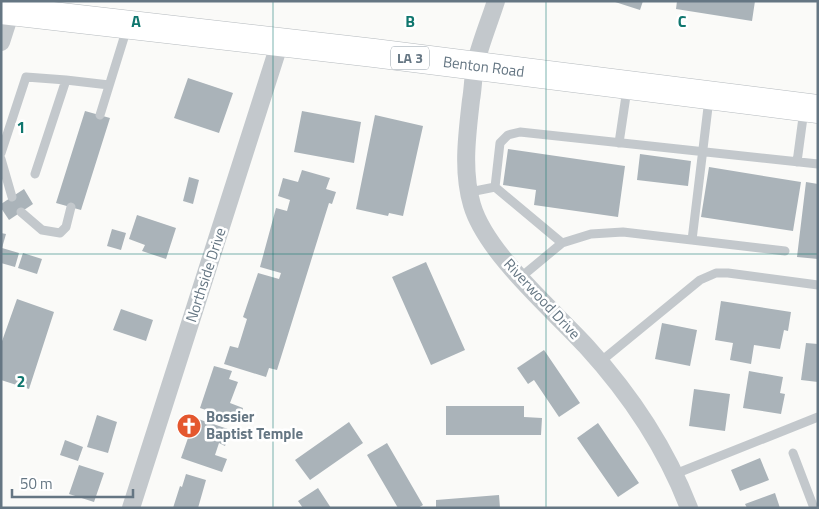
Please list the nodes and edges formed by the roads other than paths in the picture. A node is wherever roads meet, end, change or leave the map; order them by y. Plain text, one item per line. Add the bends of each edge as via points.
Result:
1 (496, 1) edge
2 (8, 7) edge
3 (128, 25) junction
4 (1, 42) edge
5 (280, 42) junction
6 (475, 66) junction
7 (66, 80) junction
8 (109, 85) junction
9 (627, 86) junction
10 (710, 96) junction
11 (811, 109) edge
12 (100, 115) dead end
13 (619, 143) junction
14 (703, 152) junction
15 (1, 153) edge
16 (1, 159) edge
17 (797, 162) junction
18 (818, 164) edge
19 (35, 174) dead end
20 (495, 187) junction
21 (470, 192) junction
22 (12, 197) dead end
23 (70, 207) dead end
24 (21, 212) dead end
25 (692, 240) junction
26 (562, 242) junction
27 (785, 251) dead end
28 (520, 277) junction
29 (818, 284) edge
30 (600, 362) junction
31 (818, 417) edge
32 (793, 453) dead end
33 (676, 474) junction
34 (132, 508) edge
35 (690, 508) edge
36 (814, 508) edge

1 - 6 street, Riverwood Drive
2 - 3 main road, Benton Road / LA 3 via 66,13
2 - 4 street
3 - 5 main road, Benton Road / LA 3
3 - 8 lane
5 - 6 main road, Benton Road / LA 3
5 - 34 street, Northside Drive
6 - 9 main road, Benton Road / LA 3
6 - 21 street, Riverwood Drive via 466,146
7 - 8 lane
7 - 15 lane via 26,77
7 - 19 lane
8 - 12 lane
9 - 10 main road, Benton Road / LA 3
9 - 13 lane
10 - 11 main road, Benton Road / LA 3
10 - 14 lane
11 - 17 lane
13 - 14 lane
13 - 20 lane via 520,132 508,135 500,143
14 - 17 lane
14 - 25 lane
16 - 22 lane
17 - 18 lane
20 - 21 lane
20 - 26 lane
21 - 28 street, Riverwood Drive via 479,221
23 - 24 lane via 66,227 60,233 42,230
25 - 26 lane via 623,232 591,234
25 - 27 lane
26 - 28 lane
28 - 30 street, Riverwood Drive
29 - 30 lane via 716,273 700,280
30 - 33 street, Riverwood Drive via 623,390
31 - 33 lane
32 - 36 lane
33 - 35 street, Riverwood Drive

